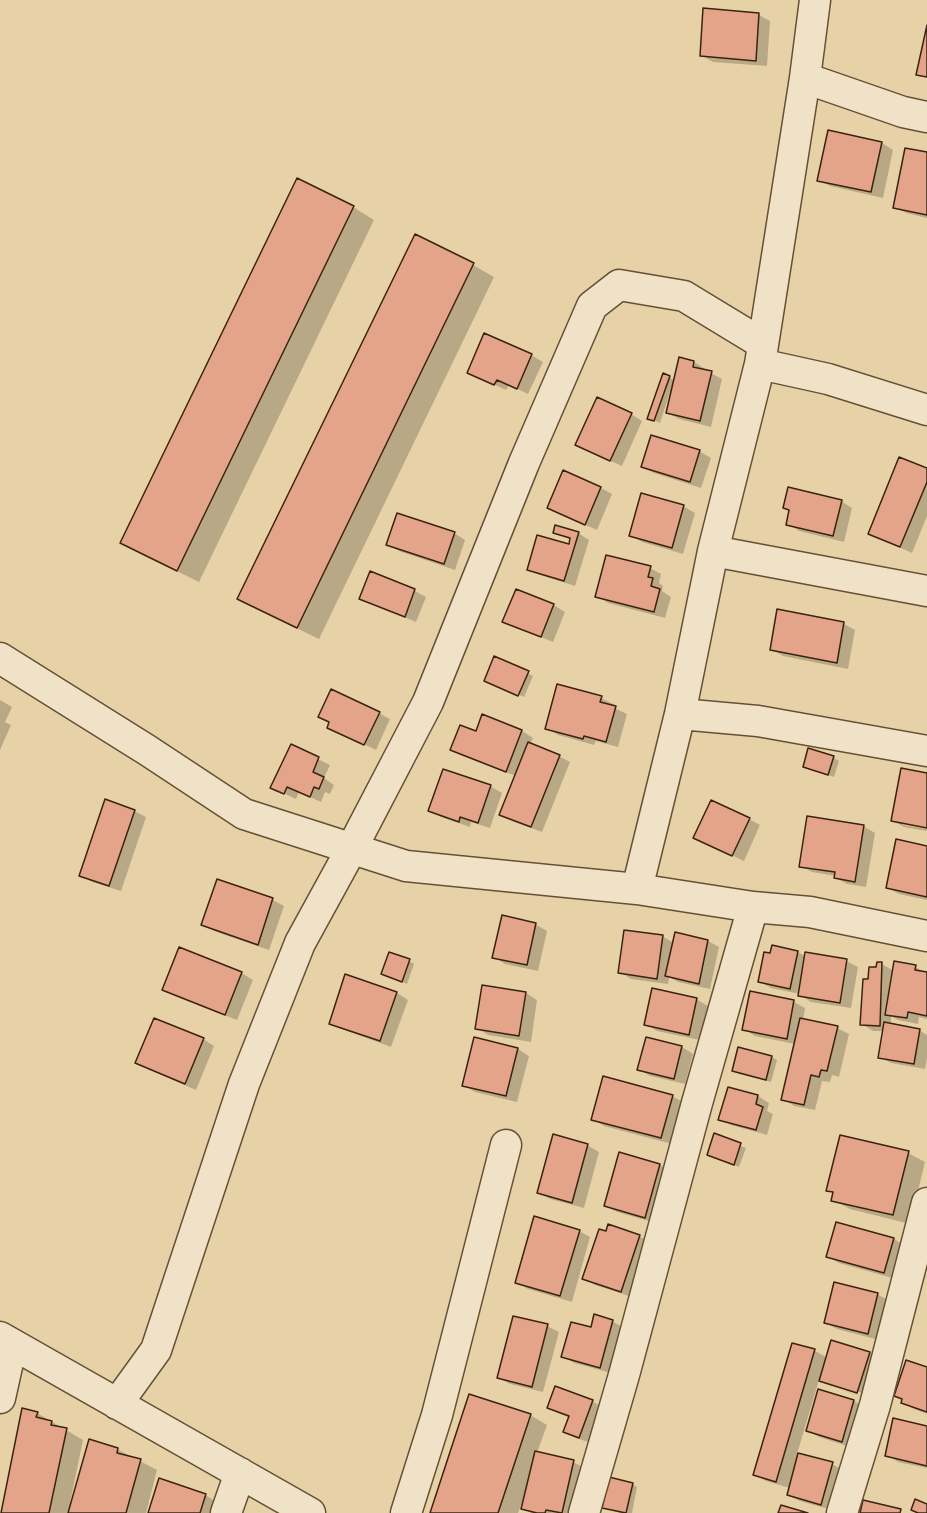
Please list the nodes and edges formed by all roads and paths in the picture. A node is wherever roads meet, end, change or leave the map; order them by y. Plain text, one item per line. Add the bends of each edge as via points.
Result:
1 (815, 0) edge
2 (805, 78) junction
3 (927, 117) edge
4 (762, 354) junction
5 (927, 410) edge
6 (713, 551) junction
7 (927, 591) edge
8 (0, 658) edge
9 (680, 714) junction
10 (927, 751) edge
11 (352, 848) junction
12 (637, 889) junction
13 (753, 907) junction
14 (927, 936) edge
15 (506, 1145) dead end
16 (927, 1203) edge
17 (6, 1340) edge
18 (0, 1398) edge
19 (117, 1404) junction
20 (240, 1473) junction
21 (226, 1513) edge
22 (310, 1513) edge
23 (406, 1513) edge
24 (584, 1513) edge
25 (842, 1513) edge

1 - 2 street
2 - 3 street
2 - 4 street
4 - 5 street
4 - 6 street
4 - 11 street via 684,296 619,285 592,306 428,702
6 - 7 street
6 - 9 street
8 - 11 street via 244,814
9 - 10 street via 758,721
9 - 12 street
11 - 12 street via 406,866
11 - 19 street via 300,943 244,1084 156,1350
12 - 13 street
13 - 14 street via 810,912
13 - 24 street
15 - 23 street via 437,1415
16 - 25 street via 875,1406
17 - 18 street
17 - 19 street
19 - 20 street
20 - 21 street
20 - 22 street

